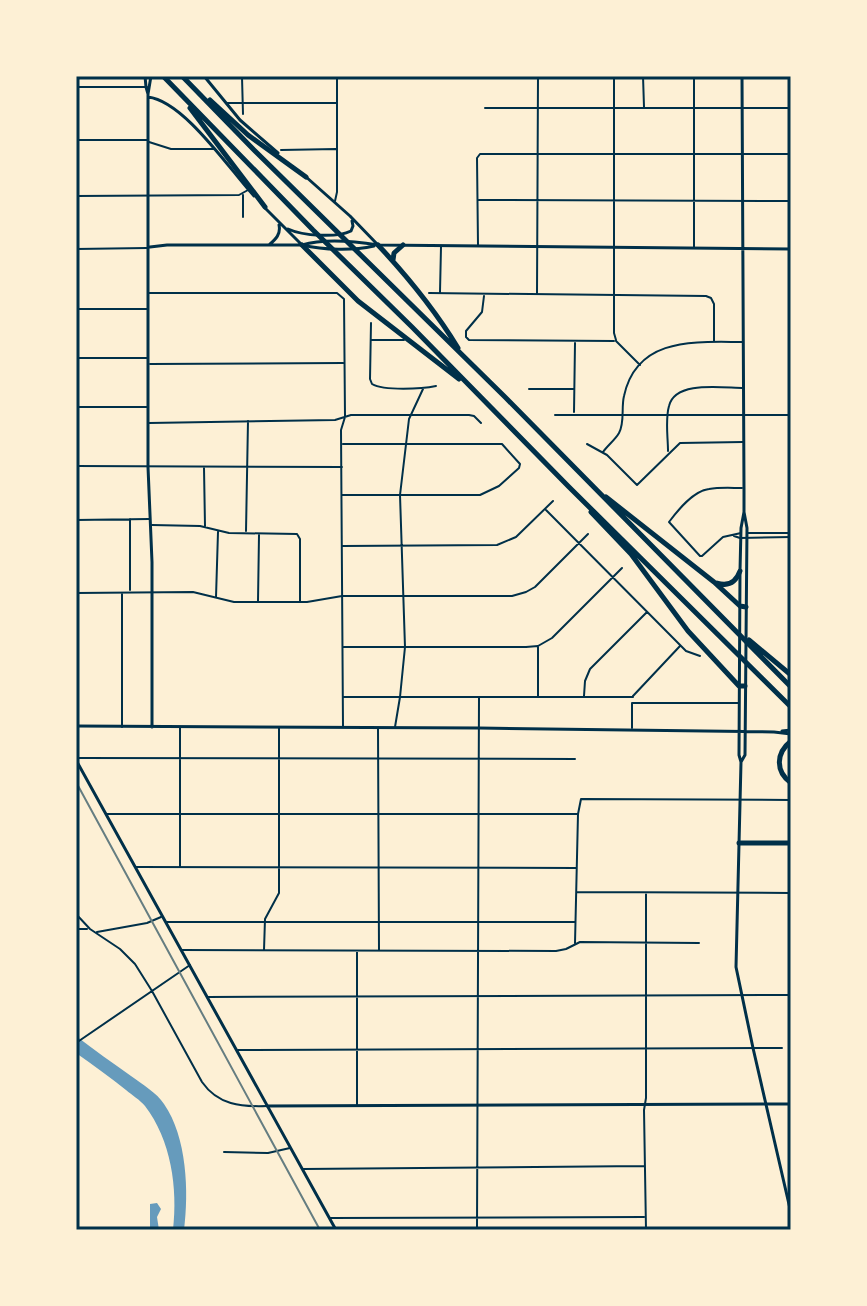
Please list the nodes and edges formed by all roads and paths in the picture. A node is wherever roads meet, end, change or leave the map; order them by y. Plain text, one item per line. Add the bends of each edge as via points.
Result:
1 (145, 76) edge
2 (151, 76) edge
3 (182, 76) edge
4 (204, 76) edge
5 (337, 76) edge
6 (538, 76) edge
7 (614, 76) edge
8 (643, 76) edge
9 (694, 76) edge
10 (742, 76) edge
11 (242, 77) edge
12 (164, 78) edge
13 (212, 78) edge
14 (76, 87) edge
15 (148, 87) junction
16 (174, 89) junction
17 (148, 96) junction
18 (225, 103) junction
19 (242, 103) junction
20 (338, 103) junction
21 (485, 108) dead end
22 (538, 108) junction
23 (614, 108) junction
24 (644, 108) junction
25 (694, 108) junction
26 (743, 108) junction
27 (791, 108) edge
28 (243, 114) dead end
29 (76, 140) edge
30 (148, 141) junction
31 (216, 149) junction
32 (338, 149) junction
33 (281, 150) dead end
34 (538, 154) junction
35 (743, 154) junction
36 (791, 154) edge
37 (614, 155) junction
38 (694, 155) junction
39 (306, 177) junction
40 (248, 190) junction
41 (243, 194) junction
42 (148, 195) junction
43 (76, 196) edge
44 (477, 200) junction
45 (538, 200) junction
46 (335, 201) junction
47 (614, 201) junction
48 (695, 201) junction
49 (743, 201) junction
50 (791, 201) edge
51 (265, 207) junction
52 (350, 216) junction
53 (243, 217) dead end
54 (278, 221) junction
55 (284, 228) junction
56 (269, 245) junction
57 (302, 245) junction
58 (378, 245) junction
59 (403, 245) junction
60 (441, 245) junction
61 (148, 247) junction
62 (478, 247) junction
63 (538, 248) junction
64 (614, 248) junction
65 (694, 248) junction
66 (76, 249) edge
67 (743, 249) junction
68 (791, 249) edge
69 (393, 261) junction
70 (149, 293) junction
71 (429, 293) dead end
72 (440, 294) junction
73 (484, 294) junction
74 (537, 294) junction
75 (614, 295) junction
76 (76, 309) edge
77 (149, 309) junction
78 (371, 323) dead end
79 (371, 340) junction
80 (404, 340) dead end
81 (616, 340) junction
82 (575, 342) junction
83 (714, 342) junction
84 (744, 342) junction
85 (462, 356) junction
86 (76, 358) edge
87 (149, 358) junction
88 (345, 363) junction
89 (149, 364) junction
90 (640, 365) junction
91 (436, 386) dead end
92 (744, 388) junction
93 (423, 389) junction
94 (529, 389) dead end
95 (574, 389) junction
96 (477, 394) junction
97 (76, 407) edge
98 (148, 407) junction
99 (410, 415) junction
100 (555, 415) dead end
101 (574, 415) junction
102 (623, 415) junction
103 (668, 415) junction
104 (744, 415) junction
105 (791, 415) edge
106 (345, 417) junction
107 (248, 420) junction
108 (148, 423) junction
109 (481, 423) dead end
110 (744, 442) junction
111 (342, 444) junction
112 (587, 444) dead end
113 (405, 445) junction
114 (603, 452) junction
115 (668, 453) junction
116 (76, 466) edge
117 (148, 467) junction
118 (204, 467) junction
119 (247, 467) junction
120 (342, 467) junction
121 (744, 488) junction
122 (595, 490) junction
123 (342, 495) junction
124 (400, 495) junction
125 (579, 495) junction
126 (553, 501) dead end
127 (545, 509) junction
128 (744, 512) junction
129 (130, 519) junction
130 (149, 519) junction
131 (76, 520) edge
132 (149, 525) junction
133 (205, 527) junction
134 (218, 531) junction
135 (246, 533) junction
136 (259, 534) junction
137 (588, 534) dead end
138 (791, 535) edge
139 (740, 536) junction
140 (746, 536) junction
141 (579, 543) junction
142 (342, 546) junction
143 (401, 546) junction
144 (622, 568) dead end
145 (740, 571) junction
146 (613, 577) junction
147 (714, 582) junction
148 (152, 592) junction
149 (76, 593) edge
150 (122, 593) junction
151 (130, 593) junction
152 (342, 596) junction
153 (404, 596) junction
154 (216, 597) junction
155 (258, 602) junction
156 (300, 602) junction
157 (743, 607) junction
158 (647, 612) junction
159 (717, 613) junction
160 (681, 645) junction
161 (538, 646) junction
162 (343, 647) junction
163 (405, 647) junction
164 (700, 656) dead end
165 (791, 675) edge
166 (743, 684) junction
167 (791, 687) edge
168 (343, 697) junction
169 (400, 697) junction
170 (479, 697) junction
171 (538, 697) junction
172 (584, 697) junction
173 (633, 697) junction
174 (632, 703) junction
175 (739, 703) junction
176 (745, 703) junction
177 (791, 707) edge
178 (76, 726) edge
179 (122, 727) junction
180 (152, 727) junction
181 (180, 727) junction
182 (279, 727) junction
183 (343, 727) junction
184 (378, 728) junction
185 (395, 728) junction
186 (479, 728) junction
187 (632, 730) junction
188 (739, 732) junction
189 (745, 732) junction
190 (791, 732) edge
191 (791, 741) edge
192 (181, 758) junction
193 (280, 758) junction
194 (379, 758) junction
195 (479, 758) junction
196 (76, 759) edge
197 (575, 759) dead end
198 (741, 762) junction
199 (791, 783) edge
200 (740, 799) junction
201 (791, 800) edge
202 (181, 813) junction
203 (280, 813) junction
204 (379, 813) junction
205 (478, 813) junction
206 (106, 814) junction
207 (578, 814) junction
208 (790, 842) edge
209 (739, 843) junction
210 (135, 867) junction
211 (180, 867) junction
212 (280, 867) junction
213 (379, 867) junction
214 (478, 867) junction
215 (576, 868) junction
216 (576, 892) junction
217 (646, 893) junction
218 (738, 893) junction
219 (790, 893) edge
220 (76, 914) edge
221 (163, 917) junction
222 (265, 921) junction
223 (379, 921) junction
224 (165, 922) junction
225 (478, 922) junction
226 (575, 922) junction
227 (76, 929) edge
228 (90, 929) junction
229 (96, 933) junction
230 (646, 942) junction
231 (699, 943) dead end
232 (575, 944) junction
233 (181, 950) junction
234 (264, 950) junction
235 (357, 950) junction
236 (379, 951) junction
237 (478, 951) junction
238 (190, 965) junction
239 (152, 991) junction
240 (741, 995) junction
241 (791, 995) edge
242 (646, 996) junction
243 (207, 997) junction
244 (357, 997) junction
245 (478, 997) junction
246 (76, 1043) edge
247 (646, 1048) junction
248 (753, 1048) junction
249 (782, 1048) dead end
250 (356, 1049) junction
251 (478, 1049) junction
252 (236, 1050) junction
253 (645, 1104) junction
254 (766, 1104) junction
255 (791, 1104) edge
256 (357, 1105) junction
257 (478, 1105) junction
258 (267, 1106) junction
259 (290, 1148) junction
260 (224, 1152) dead end
261 (644, 1166) junction
262 (477, 1168) junction
263 (301, 1169) junction
264 (791, 1213) edge
265 (646, 1217) junction
266 (329, 1218) junction
267 (477, 1218) junction
268 (336, 1230) edge
269 (477, 1230) edge
270 (646, 1230) edge

1 - 15 main road
2 - 15 main road
3 - 39 highway via 248,135
3 - 85 highway
4 - 18 main road
5 - 11 street
5 - 20 street
6 - 22 street
7 - 23 street
8 - 24 street
9 - 25 street
10 - 26 main road
11 - 13 street
11 - 19 street
12 - 16 highway
14 - 15 street
15 - 17 main road
16 - 51 highway
16 - 96 highway
17 - 30 main road
17 - 31 main road via 162,100
18 - 19 street
18 - 39 main road
19 - 20 street
19 - 28 street
20 - 32 street
21 - 22 street
22 - 23 street
22 - 34 street
23 - 24 street
23 - 37 street
24 - 25 street
25 - 26 street
25 - 38 street
26 - 27 street
26 - 35 main road
29 - 30 street
30 - 31 street via 171,149
30 - 42 main road
31 - 40 main road
32 - 33 street
32 - 46 street
34 - 37 street
34 - 44 street via 479,155
34 - 45 street
35 - 36 street
35 - 38 street
35 - 49 main road
37 - 38 street
37 - 47 street
38 - 48 street
39 - 46 main road
40 - 41 street
40 - 51 main road
41 - 42 street
41 - 53 street
42 - 43 street
42 - 61 main road
44 - 45 street
44 - 62 street
45 - 47 street
45 - 63 street
46 - 52 main road
47 - 48 street
47 - 64 street
48 - 49 street
48 - 65 street
49 - 50 street
49 - 67 main road
51 - 54 main road
52 - 55 main road via 353,228 344,235
52 - 58 main road
54 - 55 main road
54 - 56 main road via 279,233
55 - 57 main road
56 - 57 main road
56 - 61 main road
57 - 58 main road
57 - 96 highway via 358,301
58 - 59 main road
58 - 69 highway
59 - 60 main road
59 - 69 highway
60 - 62 main road
60 - 72 street
61 - 66 street
61 - 70 main road
62 - 63 main road
63 - 64 main road
63 - 74 street
64 - 65 main road
64 - 75 street
65 - 67 main road
67 - 68 main road
67 - 84 main road
69 - 85 highway
70 - 77 main road
70 - 88 street via 337,293 345,300
71 - 72 street
72 - 73 street
73 - 74 street
73 - 82 street via 482,312 466,331 473,341
74 - 75 street
75 - 81 street
75 - 83 street via 709,297 714,304
76 - 77 street
77 - 87 main road
78 - 79 street
79 - 80 street
79 - 93 street via 374,386
81 - 82 street
81 - 90 street
82 - 95 street
83 - 84 street
83 - 90 street via 668,346
84 - 92 main road
85 - 122 highway
86 - 87 street
87 - 89 main road
88 - 89 street
88 - 106 street
89 - 98 main road
90 - 102 street via 626,387
91 - 93 street
92 - 103 street via 683,390 670,401
92 - 104 main road
93 - 99 street
94 - 95 street
95 - 101 street
96 - 125 highway
97 - 98 street
98 - 108 main road
99 - 106 street
99 - 109 street via 469,415
99 - 113 street
100 - 101 street
101 - 102 street
102 - 103 street
102 - 114 street via 620,432
103 - 104 street
103 - 115 street
104 - 105 street
104 - 110 main road
106 - 107 street
106 - 111 street
107 - 108 street
107 - 119 street
108 - 117 main road
110 - 115 street via 684,442
110 - 121 main road
111 - 113 street
111 - 120 street
112 - 114 street
113 - 124 street
113 - 124 street via 502,444 520,464 494,489 477,495
114 - 115 street via 637,485
116 - 117 street
117 - 118 street
117 - 130 main road
118 - 119 street
118 - 133 street
119 - 120 street
119 - 135 street
120 - 123 street
121 - 128 main road
121 - 139 street via 695,495 669,522 702,556 723,537
122 - 147 highway
122 - 159 highway
123 - 124 street
123 - 142 street
124 - 143 street
125 - 166 highway via 699,645
125 - 177 highway
126 - 127 street
127 - 141 street
127 - 143 street via 502,544
128 - 139 main road
128 - 140 main road
129 - 130 street
129 - 131 street
129 - 151 street
130 - 132 main road
132 - 133 street
132 - 148 main road
133 - 134 street
134 - 135 street
134 - 154 street
135 - 136 street
136 - 155 street
136 - 156 street via 299,536
137 - 141 street
138 - 140 street
139 - 140 street
139 - 145 main road
140 - 157 main road
141 - 146 street
141 - 153 street via 521,594
142 - 143 street
142 - 152 street
143 - 153 street
144 - 146 street
145 - 147 highway via 727,585
145 - 157 main road
146 - 158 street
146 - 161 street via 556,635
147 - 157 highway
148 - 151 street
148 - 154 street
148 - 180 main road
149 - 150 street
150 - 151 street
150 - 179 street
152 - 153 street
152 - 156 street
152 - 162 street
153 - 163 street
154 - 155 street
155 - 156 street
157 - 166 main road
157 - 166 main road
158 - 160 street
158 - 172 street via 590,669
159 - 165 highway
159 - 167 highway
160 - 164 street
160 - 173 street
161 - 163 street
161 - 171 street
162 - 163 street
162 - 168 street
163 - 169 street
166 - 175 main road
166 - 176 main road
168 - 169 street
168 - 183 street
169 - 170 street
169 - 185 street
170 - 171 street
170 - 186 street
171 - 172 street
172 - 173 street
173 - 174 street
174 - 175 street
174 - 187 street
175 - 176 street
175 - 188 main road
176 - 189 main road
178 - 179 main road
179 - 180 main road
180 - 181 main road
181 - 182 main road
181 - 192 street
182 - 183 main road
182 - 193 street
183 - 184 main road
184 - 185 main road
184 - 194 street
185 - 186 main road
186 - 187 main road
186 - 195 street
187 - 188 main road
188 - 189 main road
188 - 198 main road
189 - 190 main road
189 - 198 main road
191 - 199 highway via 782,749 779,764
192 - 193 street
192 - 196 street
192 - 202 street
193 - 194 street
193 - 203 street
194 - 195 street
194 - 204 street
195 - 197 street
195 - 205 street
196 - 206 main road
198 - 200 main road
200 - 201 street
200 - 207 street via 584,799
200 - 209 main road
201 - 208 street
202 - 203 street
202 - 206 street
202 - 211 street
203 - 204 street
203 - 212 street
204 - 205 street
204 - 213 street
205 - 207 street
205 - 214 street
206 - 210 main road
207 - 215 street
208 - 209 highway
208 - 219 street
209 - 218 main road
210 - 211 street
210 - 221 main road
211 - 212 street
212 - 213 street
212 - 222 street via 278,897
213 - 214 street
213 - 223 street
214 - 215 street
214 - 225 street
215 - 216 street
216 - 217 street
216 - 226 street
217 - 218 street
217 - 230 street
218 - 219 street
218 - 240 main road via 736,967
220 - 228 street
221 - 224 main road
221 - 229 street
222 - 223 street
222 - 224 street
222 - 234 street
223 - 225 street
223 - 236 street
224 - 233 main road
225 - 226 street
225 - 237 street
226 - 232 street
227 - 228 street
228 - 229 street
229 - 239 street via 131,959
230 - 231 street
230 - 232 street
230 - 242 street
232 - 237 street via 559,951
233 - 234 street
233 - 238 main road
234 - 235 street
235 - 236 street
235 - 244 street
236 - 237 street
237 - 245 street
238 - 239 street
238 - 243 main road
239 - 246 street
239 - 258 street via 209,1092 236,1105
240 - 241 street
240 - 242 street
240 - 248 main road
242 - 245 street
242 - 247 street
243 - 244 street
243 - 252 main road
244 - 245 street
244 - 250 street
245 - 251 street
247 - 248 street
247 - 251 street
247 - 253 street
248 - 249 street
248 - 254 main road
250 - 251 street
250 - 252 street
250 - 256 street
251 - 257 street
252 - 258 main road
253 - 254 main road
253 - 257 main road
253 - 261 street
254 - 255 main road
254 - 264 main road
256 - 257 main road
256 - 258 main road
257 - 262 street
258 - 259 main road
259 - 260 street
259 - 263 main road
261 - 262 street
261 - 265 street
262 - 263 street
262 - 267 street
263 - 266 main road
265 - 267 street
265 - 270 street
266 - 267 street
266 - 268 main road
267 - 269 street

